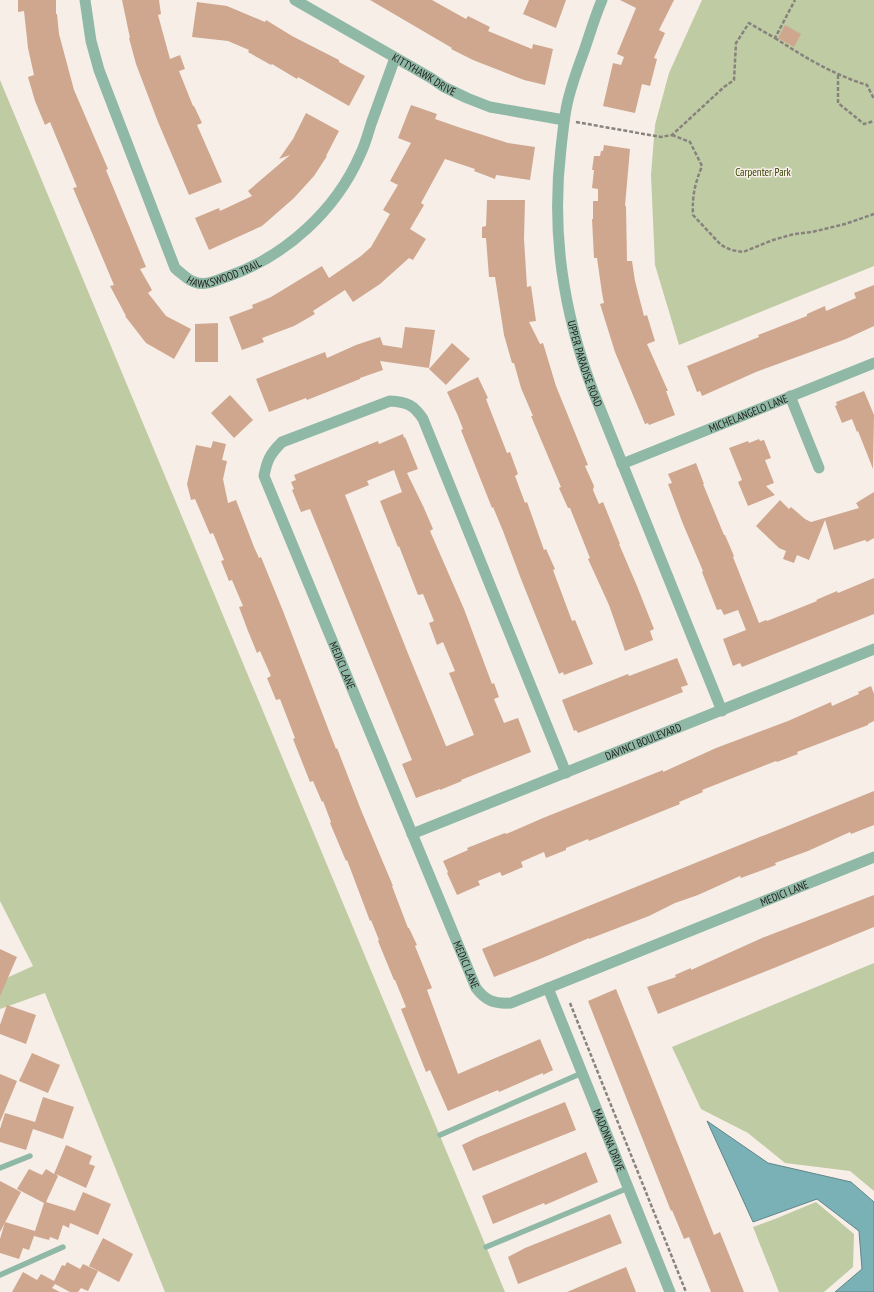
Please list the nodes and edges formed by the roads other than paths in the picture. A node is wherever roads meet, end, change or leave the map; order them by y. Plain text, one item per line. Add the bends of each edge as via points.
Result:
1 (85, 0) edge
2 (295, 0) edge
3 (602, 0) edge
4 (395, 58) junction
5 (564, 120) junction
6 (874, 363) edge
7 (790, 396) junction
8 (622, 464) junction
9 (819, 468) dead end
10 (874, 649) edge
11 (722, 710) junction
12 (566, 773) junction
13 (412, 834) junction
14 (874, 857) edge
15 (548, 988) junction
16 (582, 1073) junction
17 (440, 1135) dead end
18 (30, 1156) dead end
19 (0, 1168) edge
20 (628, 1188) junction
21 (63, 1247) dead end
22 (486, 1247) dead end
23 (0, 1275) edge
24 (670, 1292) edge

1 - 4 street, HAWKSWOOD TRAIL via 91,41 99,70 175,268 196,284 241,272 283,248 336,197 360,155
2 - 4 street, KITTYHAWK DRIVE
3 - 5 street, UPPER PARADISE ROAD via 568,99
4 - 5 street, KITTYHAWK DRIVE via 467,98 490,106
5 - 8 street, UPPER PARADISE ROAD via 558,176 557,224 564,288 584,368
6 - 7 street, MICHELANGELO LANE
7 - 8 street, MICHELANGELO LANE
7 - 9 street
8 - 11 street, UPPER PARADISE ROAD
10 - 11 street, DAVINCI BOULEVARD
11 - 12 street, DAVINCI BOULEVARD
12 - 13 street, DAVINCI BOULEVARD
12 - 13 street, MEDICI LANE via 424,419 418,411 410,404 390,401 282,442 266,463 264,476
13 - 15 street, MEDICI LANE via 476,988 482,996 501,1004 511,1003
14 - 15 street, MEDICI LANE
15 - 16 street, MADONNA DRIVE
16 - 17 lane
16 - 20 street, MADONNA DRIVE
18 - 19 lane
20 - 22 lane
20 - 24 street, MADONNA DRIVE
21 - 23 lane

